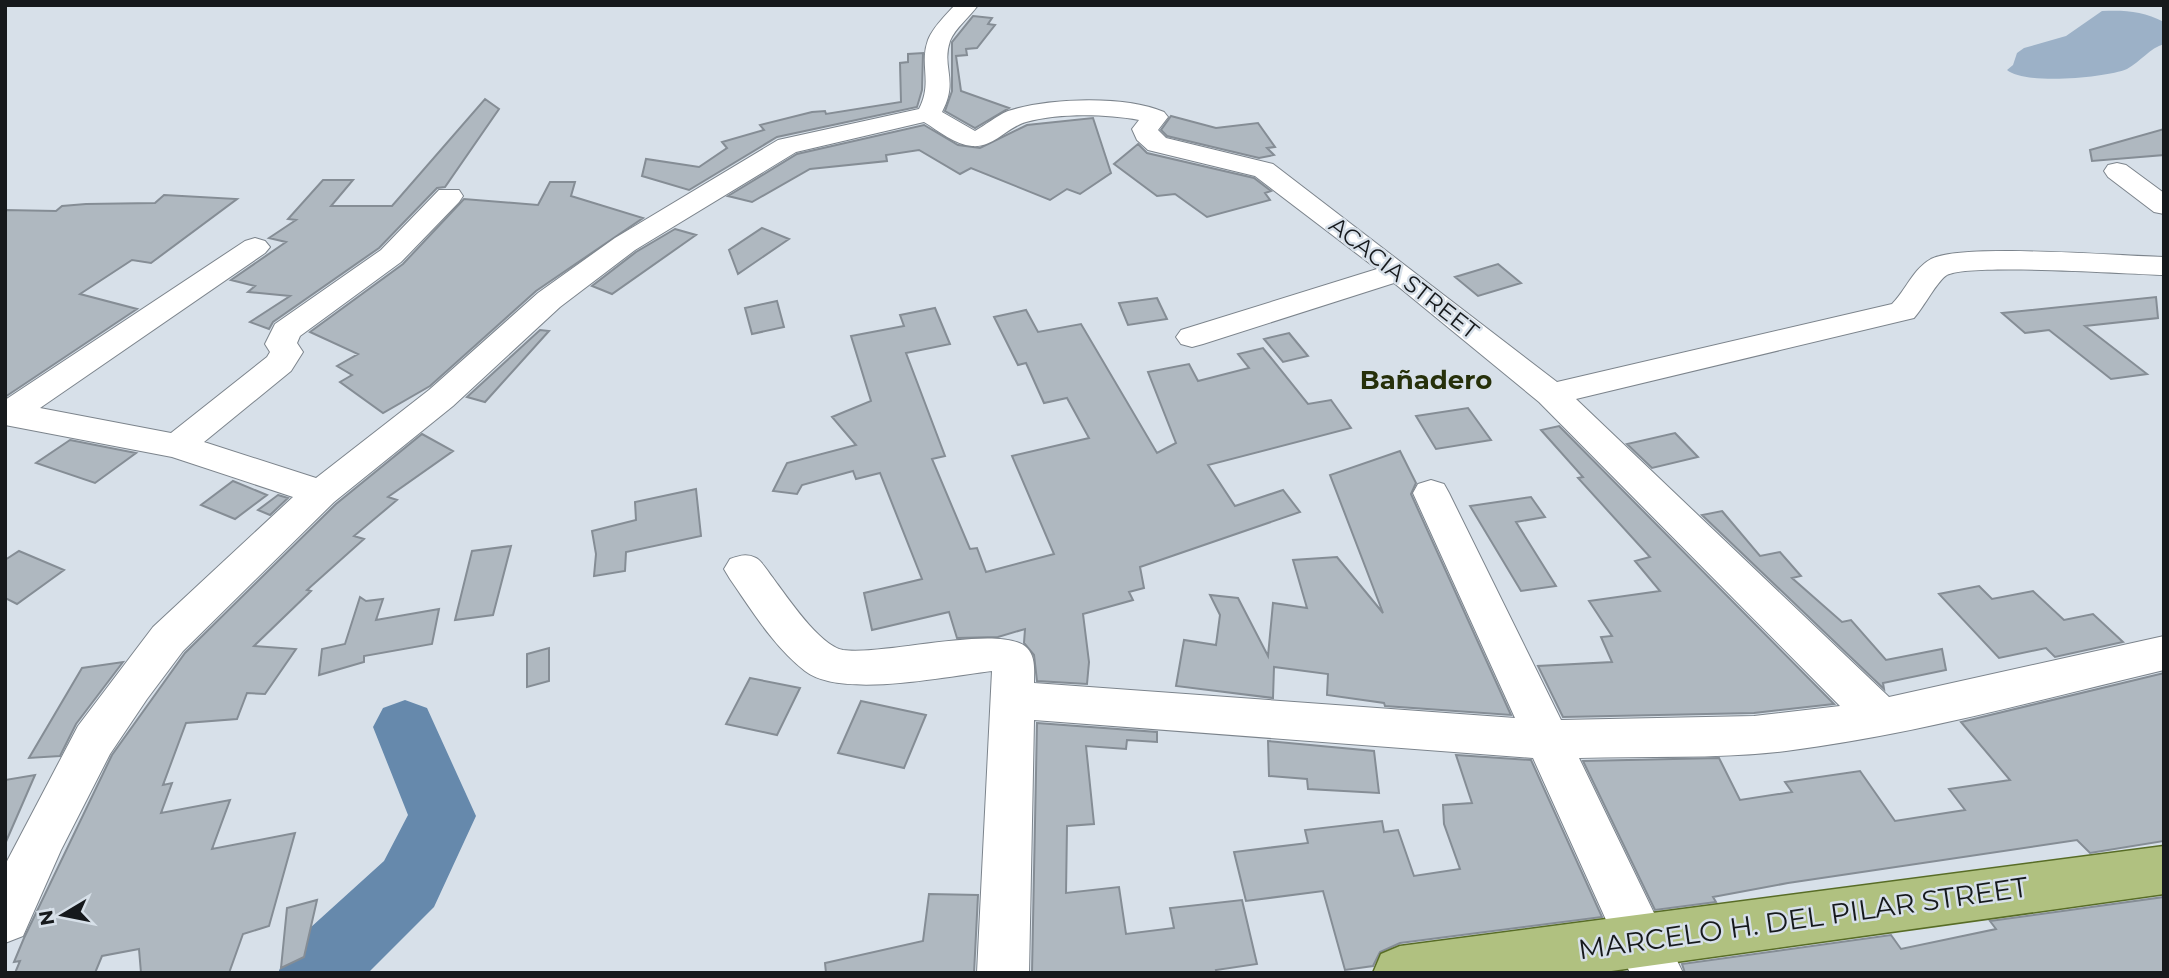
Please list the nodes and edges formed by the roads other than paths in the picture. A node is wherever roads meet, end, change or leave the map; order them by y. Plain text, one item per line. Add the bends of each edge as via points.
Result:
1 (967, 5) edge
2 (928, 114) junction
3 (2116, 171) dead end
4 (449, 196) dead end
5 (2164, 206) edge
6 (255, 247) dead end
7 (2164, 266) edge
8 (1399, 272) junction
9 (1192, 337) dead end
10 (1551, 394) junction
11 (7, 414) edge
12 (177, 446) junction
13 (321, 493) junction
14 (1431, 493) dead end
15 (744, 569) dead end
16 (2164, 653) edge
17 (1013, 700) junction
18 (1881, 718) junction
19 (1548, 740) junction
20 (2164, 870) edge
21 (5, 919) edge
22 (1649, 956) edge
23 (1003, 973) edge
24 (1401, 973) edge

1 - 2 street via 940,37 936,53 939,94
2 - 8 street, ACACIA STREET via 976,139 1020,115 1112,109 1149,113 1155,117 1146,129 1149,139 1177,151 1264,170
2 - 13 street via 787,146 636,237 549,300 441,398
3 - 5 street
4 - 12 street via 391,256 286,331 281,344 287,352 279,364
6 - 11 street
7 - 10 street via 2007,261 1944,264 1931,272 1903,312
8 - 9 street
8 - 10 street, ACACIA STREET
10 - 18 street, ACACIA STREET
11 - 12 street
12 - 13 street
13 - 21 street via 168,639 132,686 94,740
14 - 19 street
15 - 17 street via 786,627 822,661 844,667 884,667 1001,653 1013,660
16 - 18 street
17 - 19 street
17 - 23 street
18 - 19 street via 1723,736
19 - 22 street
20 - 22 main road, MARCELO H. DEL PILAR STREET
22 - 24 main road, MARCELO H. DEL PILAR STREET

